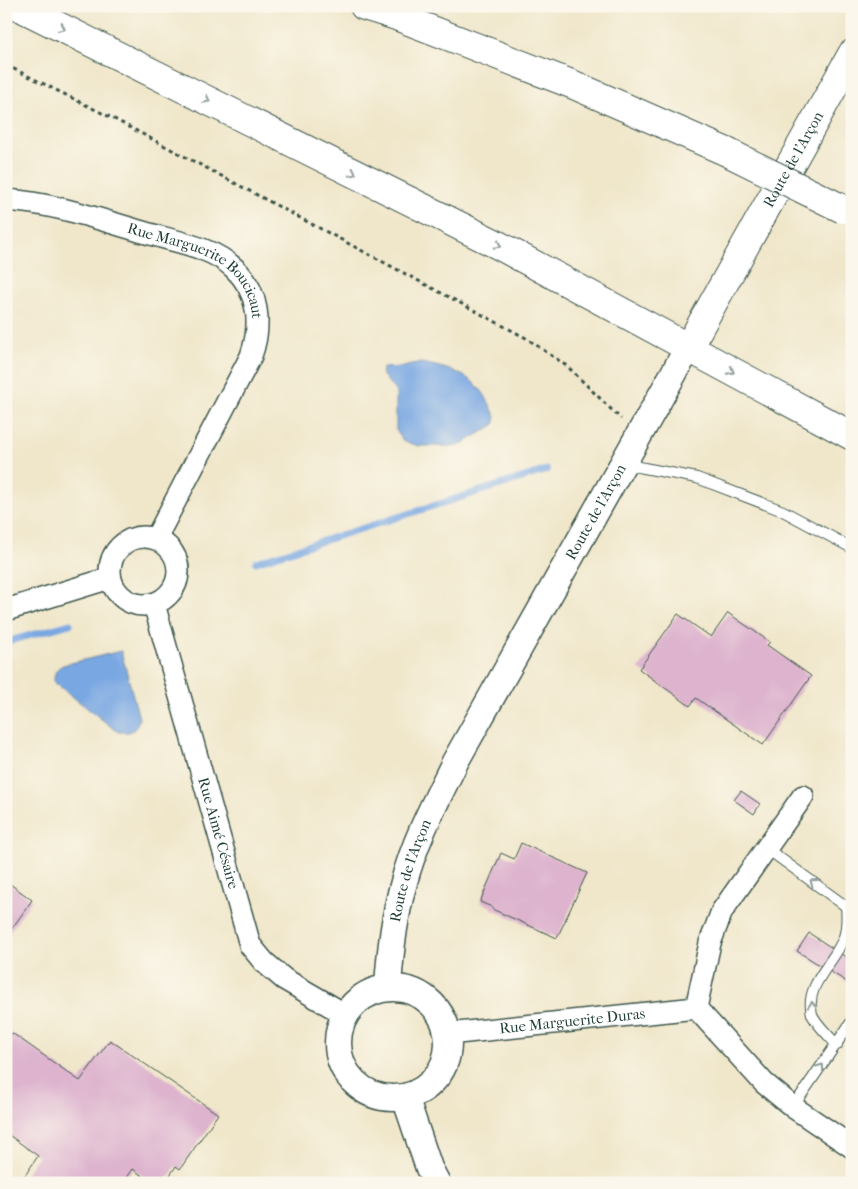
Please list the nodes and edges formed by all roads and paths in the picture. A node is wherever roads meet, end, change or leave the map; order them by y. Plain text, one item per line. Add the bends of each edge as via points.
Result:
1 (18, 6) edge
2 (364, 6) edge
3 (852, 54) edge
4 (6, 65) edge
5 (6, 200) edge
6 (847, 211) edge
7 (688, 348) junction
8 (638, 436) junction
9 (852, 436) edge
10 (622, 464) junction
11 (156, 538) junction
12 (852, 548) edge
13 (110, 578) junction
14 (154, 604) junction
15 (6, 610) edge
16 (803, 796) dead end
17 (766, 848) junction
18 (849, 909) edge
19 (388, 988) junction
20 (696, 1008) junction
21 (346, 1015) junction
22 (852, 1021) edge
23 (448, 1034) junction
24 (837, 1045) junction
25 (405, 1097) junction
26 (793, 1107) junction
27 (852, 1147) edge
28 (437, 1183) edge

1 -> 7 main road via 498,245
2 - 6 main road, bridge via 574,85 727,152
3 - 7 main road, Route de l’Arçon
4 - 8 path via 526,338 567,366
5 - 11 street, Rue Marguerite Boucicaut via 67,210 196,248 226,261 243,278 251,292 258,316 252,356
7 - 8 street, Route de l’Arçon
7 -> 9 main road
8 - 10 street, Route de l’Arçon
10 - 12 lane via 697,478 782,511
10 - 19 street, Route de l’Arçon via 455,762 426,820 404,880 394,925
11 - 13 street via 144,536 121,545 114,554
11 - 14 street via 168,546 176,558 179,572 167,597
13 - 14 street via 126,601 135,605
13 - 15 street
14 - 21 street, Rue Aimé Césaire via 250,945 284,979
16 - 17 street
18 -> 17 lane
17 - 20 street via 722,911 710,943
24 -> 18 lane via 813,1016 811,998 815,985 844,939
19 - 21 street via 364,997
19 - 23 street via 415,992 427,999 437,1009
20 - 23 street, Rue Marguerite Duras
20 - 26 street via 764,1083
21 - 25 street via 338,1039 342,1064 348,1075 362,1088 380,1096
22 - 24 lane
23 - 25 street via 446,1057 435,1078 422,1090
26 -> 24 lane
25 - 28 street
26 - 27 street

